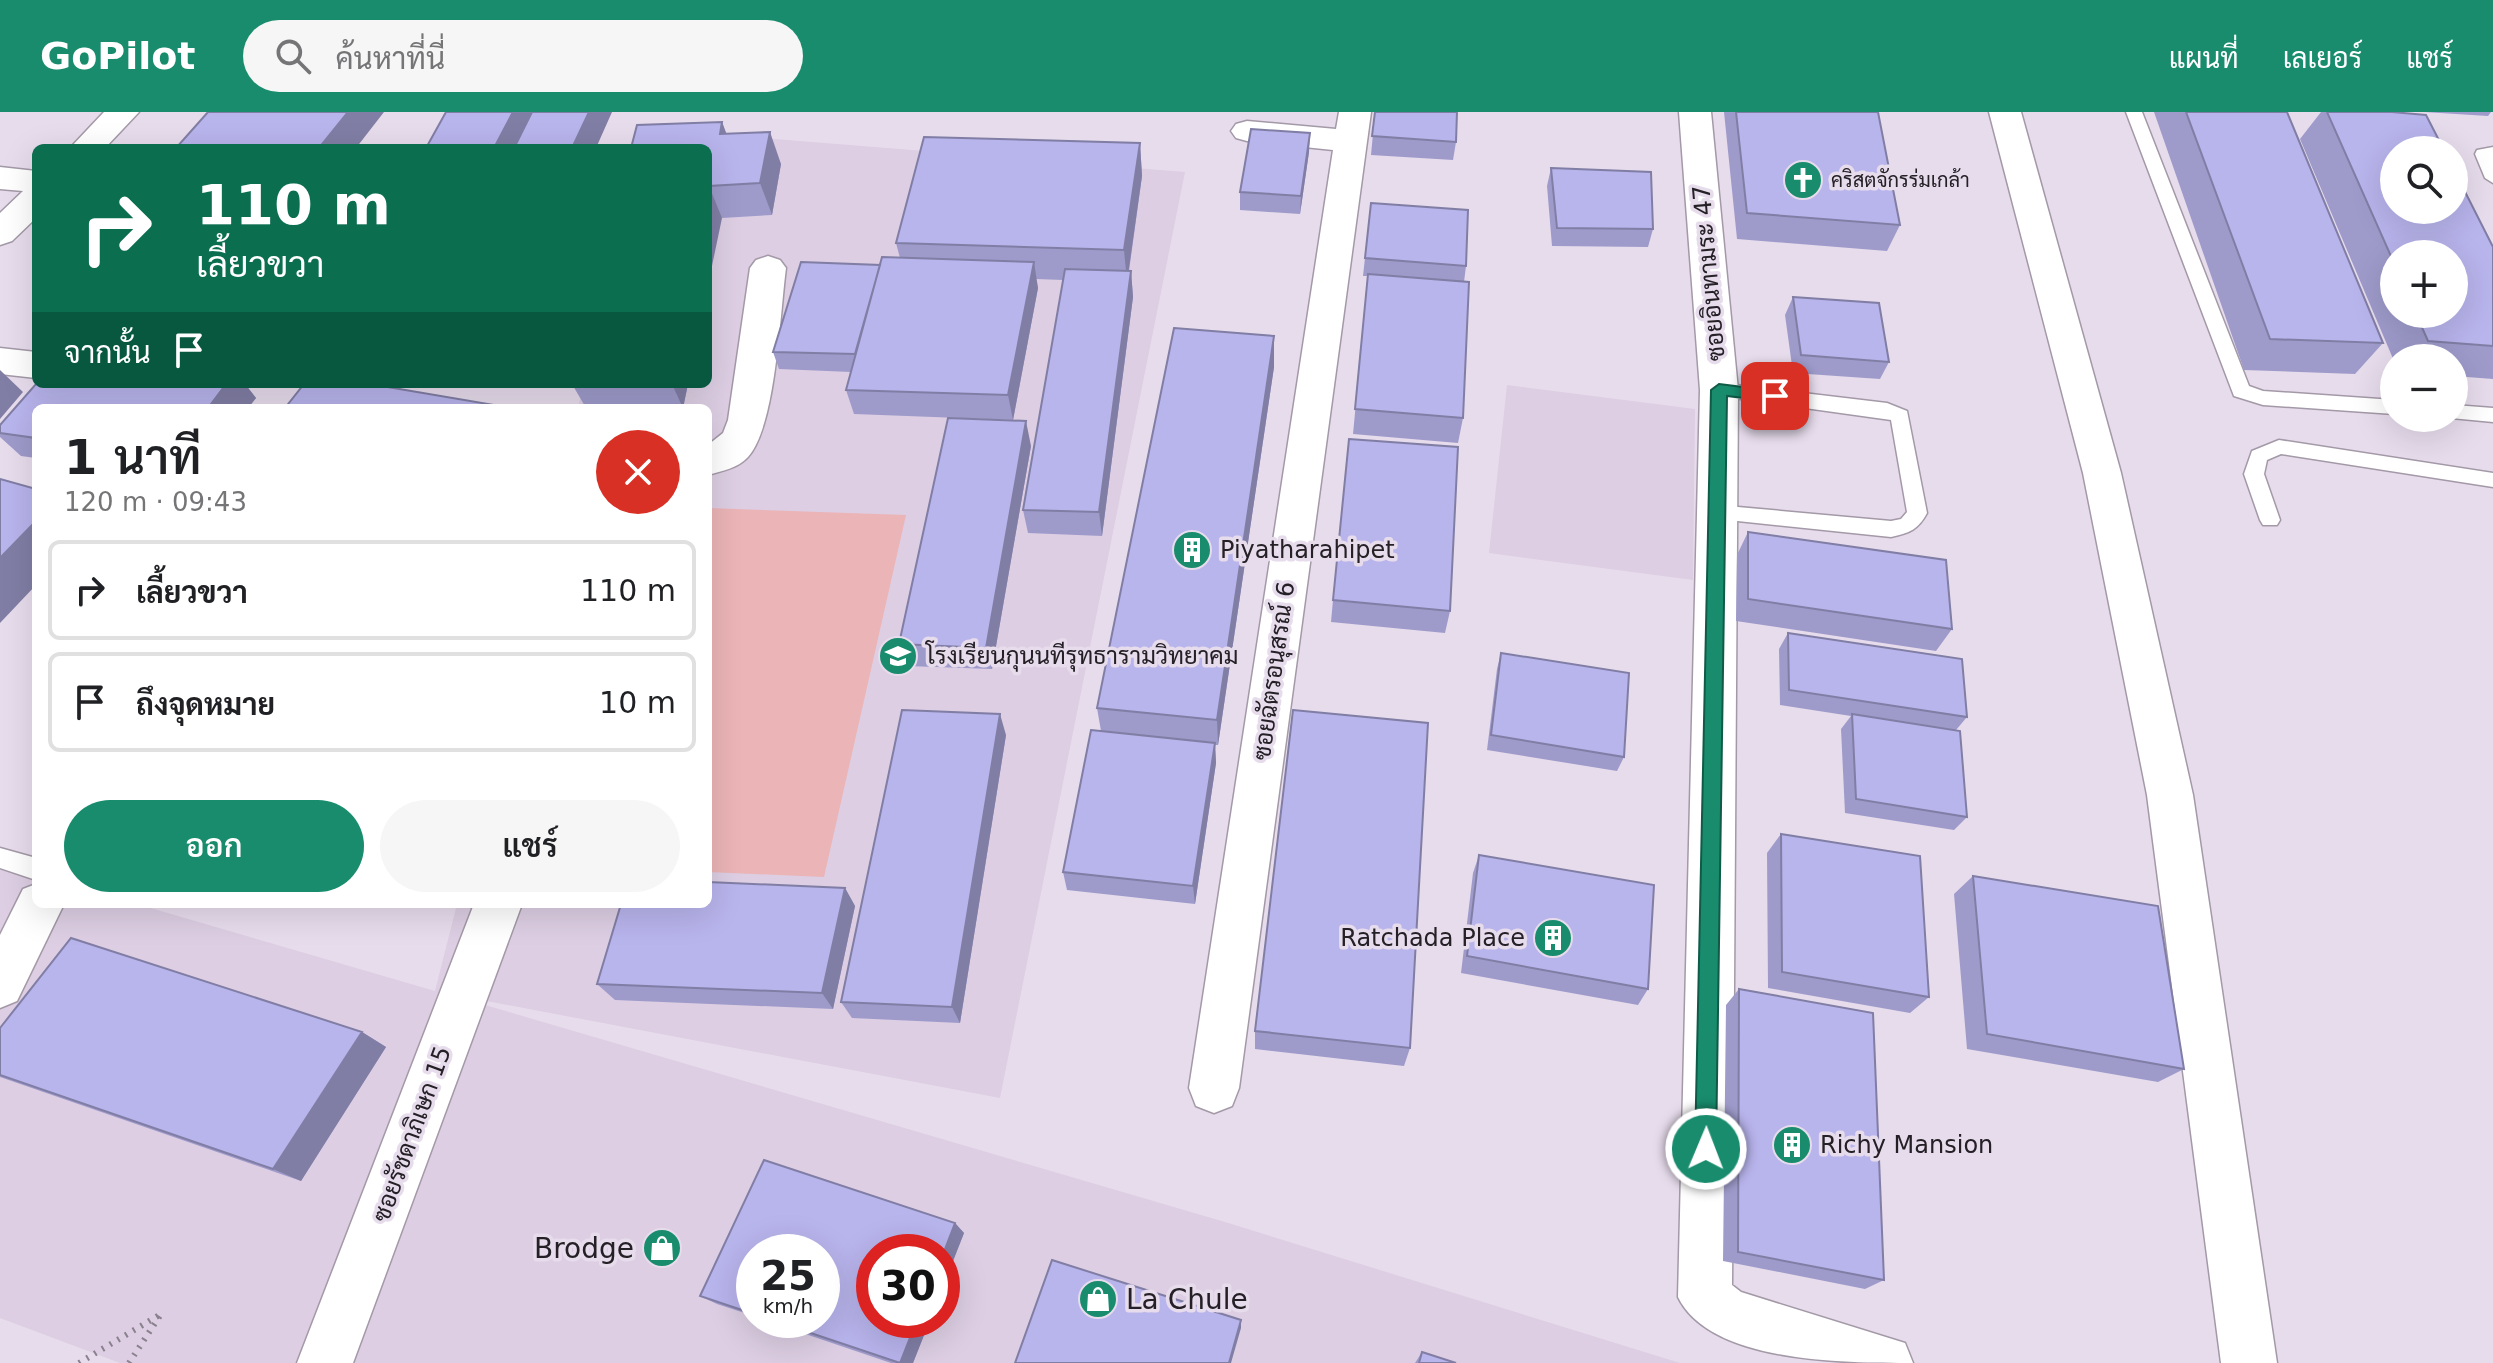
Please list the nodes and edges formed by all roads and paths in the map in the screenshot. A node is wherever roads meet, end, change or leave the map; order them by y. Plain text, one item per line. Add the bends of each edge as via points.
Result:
1 (123, 112) edge
2 (1695, 112) edge
3 (2005, 112) edge
4 (2134, 112) edge
5 (1353, 127) edge
6 (1247, 131) edge
7 (90, 144) edge
8 (2493, 152) edge
9 (0, 178) edge
10 (2493, 178) edge
11 (32, 182) edge
12 (32, 202) edge
13 (0, 233) edge
14 (768, 268) dead end
15 (0, 361) edge
16 (32, 365) edge
17 (1719, 390) junction
18 (2380, 406) edge
19 (2468, 413) edge
20 (2493, 415) edge
21 (712, 459) edge
22 (2493, 480) edge
23 (1716, 513) junction
24 (2270, 520) dead end
25 (0, 858) edge
26 (32, 868) edge
27 (38, 908) edge
28 (496, 908) edge
29 (0, 985) edge
30 (1214, 1088) dead end
31 (79, 1363) edge
32 (129, 1363) edge
33 (325, 1363) edge
34 (1885, 1363) edge
35 (2249, 1363) edge

1 - 7 street
2 - 17 street, ซอยอินทามระ 47
3 - 35 street via 2102,473 2170,795
4 - 18 lane via 2241,391 2263,398
5 - 6 street
5 - 30 street, ซอยฉัตรอนุสรณ์ 6
8 - 10 lane via 2483,154
9 - 11 street
12 - 13 street
14 - 21 street via 744,432 725,456
15 - 16 street
17 - 23 street, ซอยอินทามระ 47
17 - 23 lane via 1887,410 1900,416 1917,513 1907,526 1891,529
19 - 20 lane
22 - 24 lane via 2279,447 2259,456 2254,474
23 - 34 street, ซอยอินทามระ 47 via 1705,1297 1725,1315
25 - 26 lane
27 - 29 street
28 - 33 street, ซอยรัชดาภิเษก 15
31 - 32 path, bridge via 161,1314

